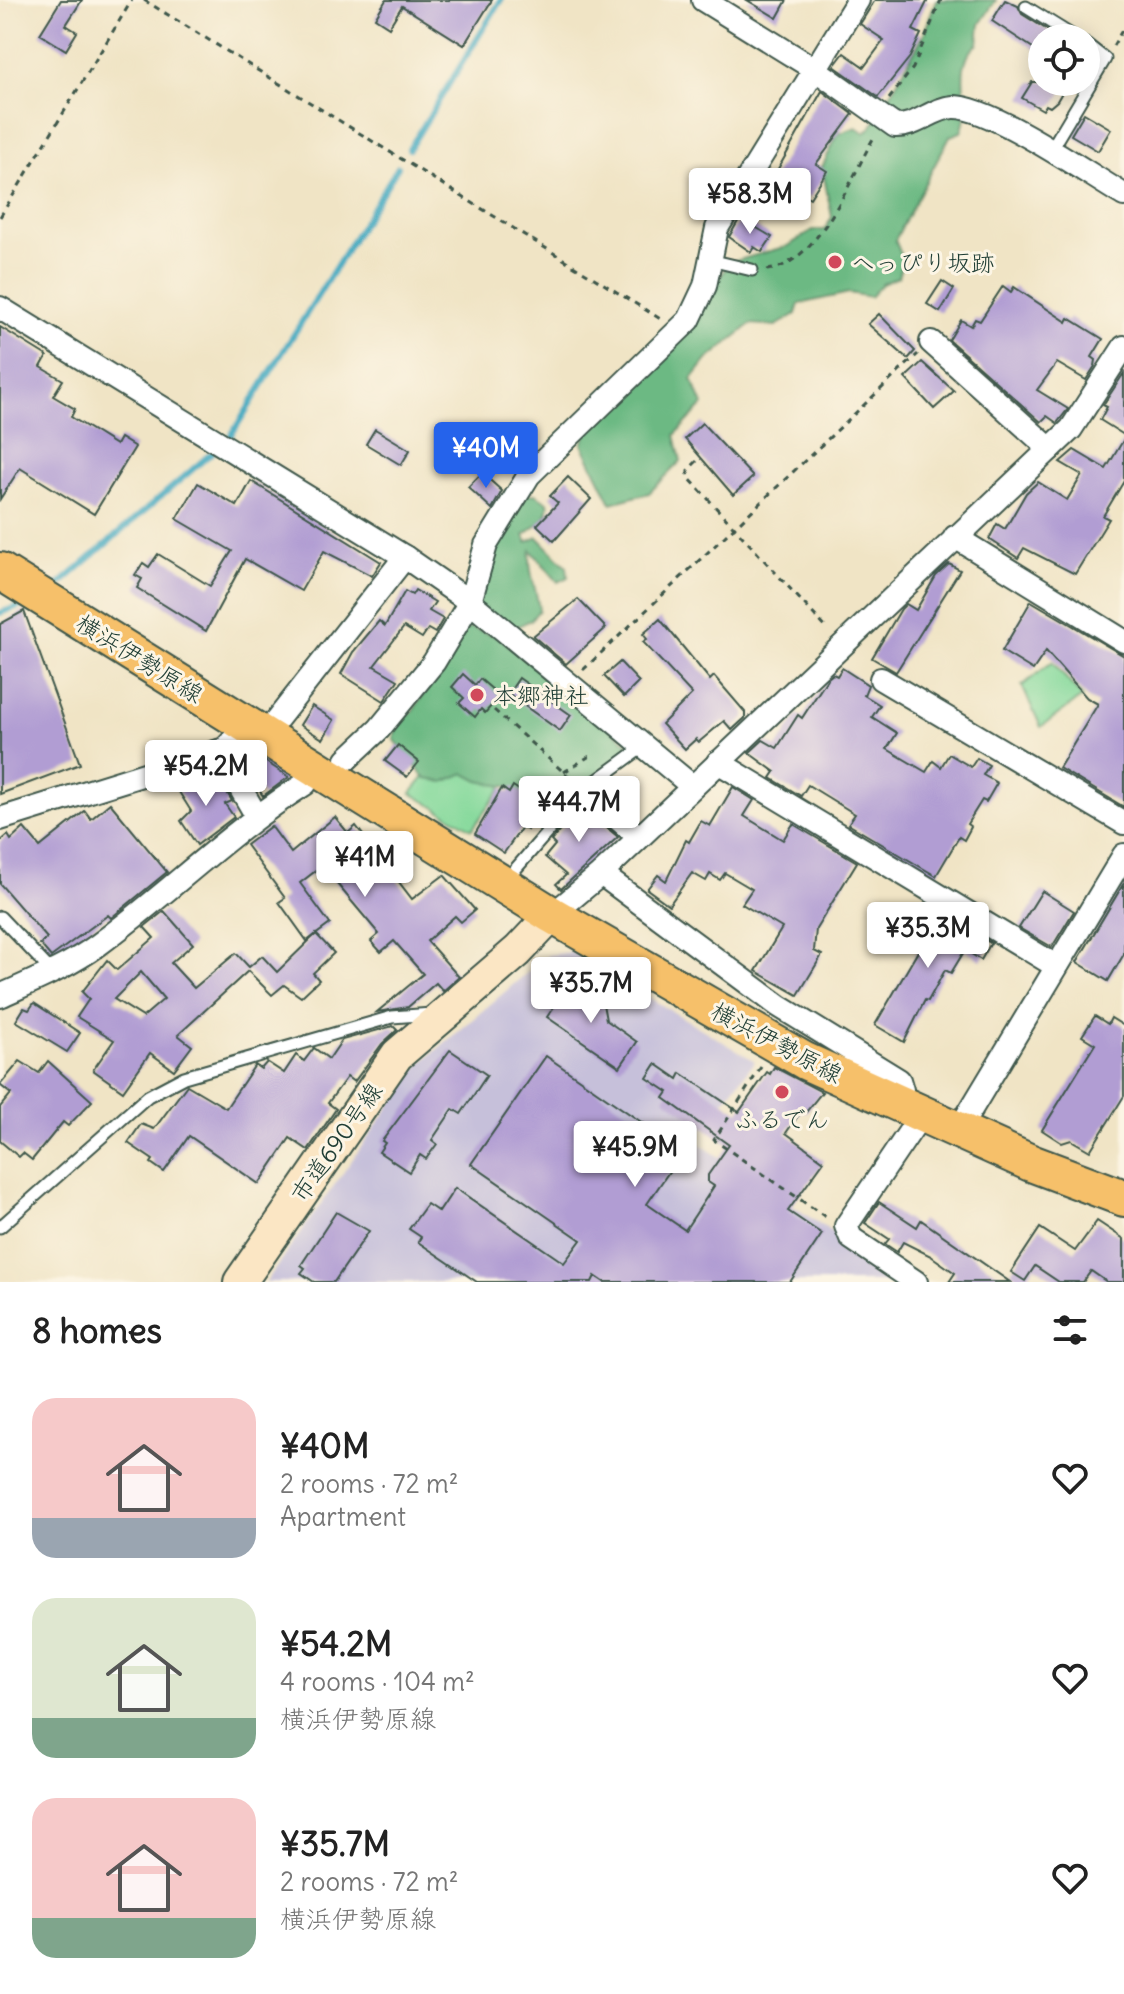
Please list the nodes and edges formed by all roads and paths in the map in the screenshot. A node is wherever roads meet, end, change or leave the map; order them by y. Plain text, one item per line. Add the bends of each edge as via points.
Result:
1 (132, 0) edge
2 (144, 0) edge
3 (703, 0) edge
4 (858, 0) edge
5 (941, 0) edge
6 (1026, 7) dead end
7 (1053, 24) edge
8 (1124, 27) edge
9 (1100, 55) edge
10 (1105, 59) junction
11 (816, 70) junction
12 (882, 118) junction
13 (1049, 151) junction
14 (1124, 195) edge
15 (0, 217) edge
16 (709, 260) junction
17 (752, 270) joint
18 (0, 308) edge
19 (680, 331) junction
20 (931, 342) joint
21 (1124, 347) edge
22 (1050, 449) junction
23 (697, 461) dead end
24 (734, 527) junction
25 (955, 537) junction
26 (405, 557) junction
27 (26, 587) edge
28 (470, 602) junction
29 (1124, 641) edge
30 (841, 645) junction
31 (881, 679) dead end
32 (568, 683) junction
33 (494, 710) dead end
34 (256, 730) junction
35 (644, 746) junction
36 (219, 751) junction
37 (593, 754) dead end
38 (347, 759) dead end
39 (718, 762) junction
40 (564, 772) junction
41 (305, 784) dead end
42 (692, 786) junction
43 (584, 790) junction
44 (256, 815) junction
45 (0, 819) edge
46 (1124, 823) edge
47 (639, 837) junction
48 (1124, 855) edge
49 (601, 874) junction
50 (503, 884) junction
51 (552, 915) junction
52 (0, 917) edge
53 (1056, 966) junction
54 (52, 972) junction
55 (0, 996) edge
56 (445, 1013) junction
57 (768, 1057) dead end
58 (910, 1110) junction
59 (958, 1131) junction
60 (1124, 1198) edge
61 (0, 1227) edge
62 (846, 1231) junction
63 (240, 1282) edge
64 (916, 1282) edge

1 - 15 path
2 - 19 path
3 - 11 street
4 - 11 street
5 - 12 path via 913,68
6 - 7 lane
8 - 10 path
9 - 10 lane
10 - 13 lane
11 - 12 street
11 - 16 street via 717,228
12 - 13 street via 909,127 951,107 973,110
12 - 17 path via 840,203 803,251 781,269
13 - 14 street
16 - 17 lane
16 - 19 street via 705,286
18 - 26 street
19 - 28 street via 529,475 486,545
20 - 22 street
20 - 24 path
21 - 22 street via 1071,429
22 - 25 street
23 - 24 path via 688,477
24 - 30 path
24 - 32 path
25 - 29 street
25 - 30 street
26 - 28 street
26 - 34 street
27 - 34 main road, 横浜伊勢原線
28 - 32 street
28 - 38 street via 434,662
30 - 39 street
31 - 46 street
32 - 35 street
33 - 40 path
34 - 36 street
34 - 50 main road, 横浜伊勢原線
35 - 42 street
35 - 43 lane
36 - 44 street
36 - 45 street
37 - 40 path
39 - 42 street
39 - 53 street
40 - 43 path
41 - 44 street
42 - 47 street
43 - 47 street
43 - 50 lane
44 - 54 street via 96,946
47 - 49 street
48 - 53 street
49 - 51 street
49 - 58 street via 779,1006 899,1080
50 - 51 main road, 横浜伊勢原線
51 - 56 street, 市道690号線
51 - 58 main road, 横浜伊勢原線 via 805,1061
52 - 54 lane
53 - 59 street
54 - 55 street
56 - 61 lane via 392,1017 184,1077 148,1096
56 - 63 street, 市道690号線 via 397,1055 374,1085
57 - 62 path via 714,1140
58 - 59 main road, 横浜伊勢原線
58 - 62 street
59 - 60 main road, 横浜伊勢原線
62 - 64 street

